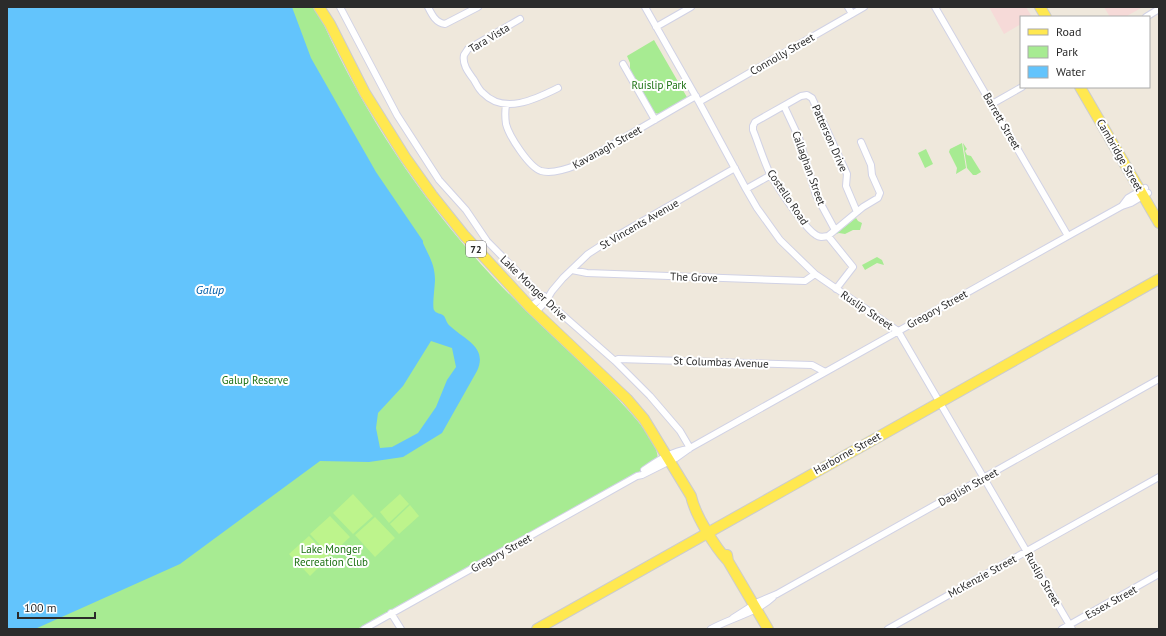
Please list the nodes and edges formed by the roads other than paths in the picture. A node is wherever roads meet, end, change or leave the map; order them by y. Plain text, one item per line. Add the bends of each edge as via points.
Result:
1 (319, 7) edge
2 (326, 7) edge
3 (340, 7) edge
4 (428, 7) edge
5 (478, 7) edge
6 (645, 7) edge
7 (691, 7) edge
8 (848, 7) edge
9 (864, 7) edge
10 (935, 7) edge
11 (1034, 7) edge
12 (1040, 7) edge
13 (1159, 9) edge
14 (852, 14) junction
15 (1039, 16) edge
16 (1045, 16) edge
17 (1148, 16) edge
18 (520, 20) dead end
19 (330, 24) junction
20 (656, 27) junction
21 (623, 64) dead end
22 (558, 88) dead end
23 (1020, 88) edge
24 (1081, 88) edge
25 (1088, 88) edge
26 (698, 99) junction
27 (992, 104) junction
28 (506, 105) junction
29 (784, 106) junction
30 (655, 120) junction
31 (861, 142) dead end
32 (735, 168) junction
33 (771, 175) junction
34 (746, 189) junction
35 (1144, 192) junction
36 (857, 212) junction
37 (1159, 212) edge
38 (1159, 223) edge
39 (835, 230) junction
40 (828, 236) junction
41 (1068, 236) junction
42 (572, 270) junction
43 (815, 274) junction
44 (1159, 279) edge
45 (1159, 285) edge
46 (836, 289) junction
47 (544, 299) junction
48 (533, 310) junction
49 (898, 331) junction
50 (615, 361) junction
51 (826, 372) junction
52 (1159, 379) edge
53 (941, 404) junction
54 (690, 448) junction
55 (668, 459) junction
56 (1159, 477) edge
57 (983, 478) junction
58 (712, 533) junction
59 (1027, 551) junction
60 (1159, 574) edge
61 (755, 606) junction
62 (391, 613) junction
63 (1071, 627) edge
64 (364, 629) edge
65 (401, 629) edge
66 (537, 629) edge
67 (546, 629) edge
68 (711, 629) edge
69 (768, 629) edge
70 (888, 629) edge
71 (1062, 629) edge

1 - 19 main road, Lake Monger Drive / 72
2 - 19 main road, Lake Monger Drive / 72
3 - 47 street, Lake Monger Drive via 397,115 439,180 466,210 487,241
4 - 5 street via 436,20 446,24
6 - 20 street, Ruslip Street
7 - 20 street
8 - 14 street
9 - 14 street, Connolly Street
10 - 27 street, Barrett Street
11 - 15 main road
12 - 16 main road
13 - 17 street
14 - 26 street, Connolly Street
18 - 28 street, Tara Vista via 468,49 463,57 464,64 482,93
19 - 48 main road, Lake Monger Drive / 72 via 365,93 414,170 464,235
20 - 26 street, Ruslip Street
21 - 30 street
22 - 28 street via 533,100
23 - 27 street
24 - 35 main road, Cambridge Street
25 - 35 main road, Cambridge Street
26 - 30 street, Kavanagh Street
26 - 32 street, Ruslip Street
27 - 41 street, Barrett Street
28 - 30 street, Kavanagh Street via 510,133 530,164 543,171 565,169 577,164
29 - 33 street, Costello Road via 755,122 753,126
29 - 36 street, Patterson Drive via 802,96 812,98 847,174 846,186
29 - 39 street, Callaghan Street via 799,138 816,194
31 - 36 street via 880,193 878,198
32 - 34 street, Ruslip Street
32 - 42 street, St Vincents Avenue via 608,241 588,254
33 - 34 street
33 - 40 street, Costello Road via 806,225 818,236
34 - 43 street, Ruslip Street via 780,240
35 - 37 main road, Cambridge Street
35 - 38 main road, Cambridge Street
35 - 41 street, Gregory Street via 1131,203
36 - 39 street
39 - 40 street
40 - 46 street via 853,267
41 - 49 street, Gregory Street
42 - 43 street, The Grove via 587,273 805,281
42 - 47 street, St Vincents Avenue
43 - 46 street, Ruslip Street
44 - 53 main road, Harborne Street
45 - 53 main road, Harborne Street
46 - 49 street, Ruslip Street
47 - 48 street, St Vincents Avenue
47 - 50 street, Lake Monger Drive
48 - 55 main road, Lake Monger Drive / 72 via 627,399 644,419
49 - 51 street, Gregory Street
49 - 53 street, Ruslip Street
50 - 51 street, St Columbas Avenue via 618,358 812,366
50 - 54 street, Lake Monger Drive via 650,396 680,431
51 - 54 street, Gregory Street
52 - 57 street, Daglish Street
53 - 57 street, Ruslip Street
53 - 58 main road, Harborne Street
54 - 55 street, Gregory Street via 682,455
55 - 58 main road, 72 via 691,496 693,506
55 - 62 street, Gregory Street
56 - 59 street, McKenzie Street
57 - 59 street, Ruslip Street
57 - 61 street, Daglish Street via 777,594 768,602
58 - 61 main road, 72 via 720,552
58 - 66 main road, Harborne Street
58 - 67 main road, Harborne Street
59 - 63 street, Ruslip Street
59 - 70 street, McKenzie Street
60 - 63 street, Essex Street
61 - 68 street, Daglish Street
61 - 69 main road, 72
62 - 64 street, Gregory Street
62 - 65 street
63 - 71 street, Essex Street

